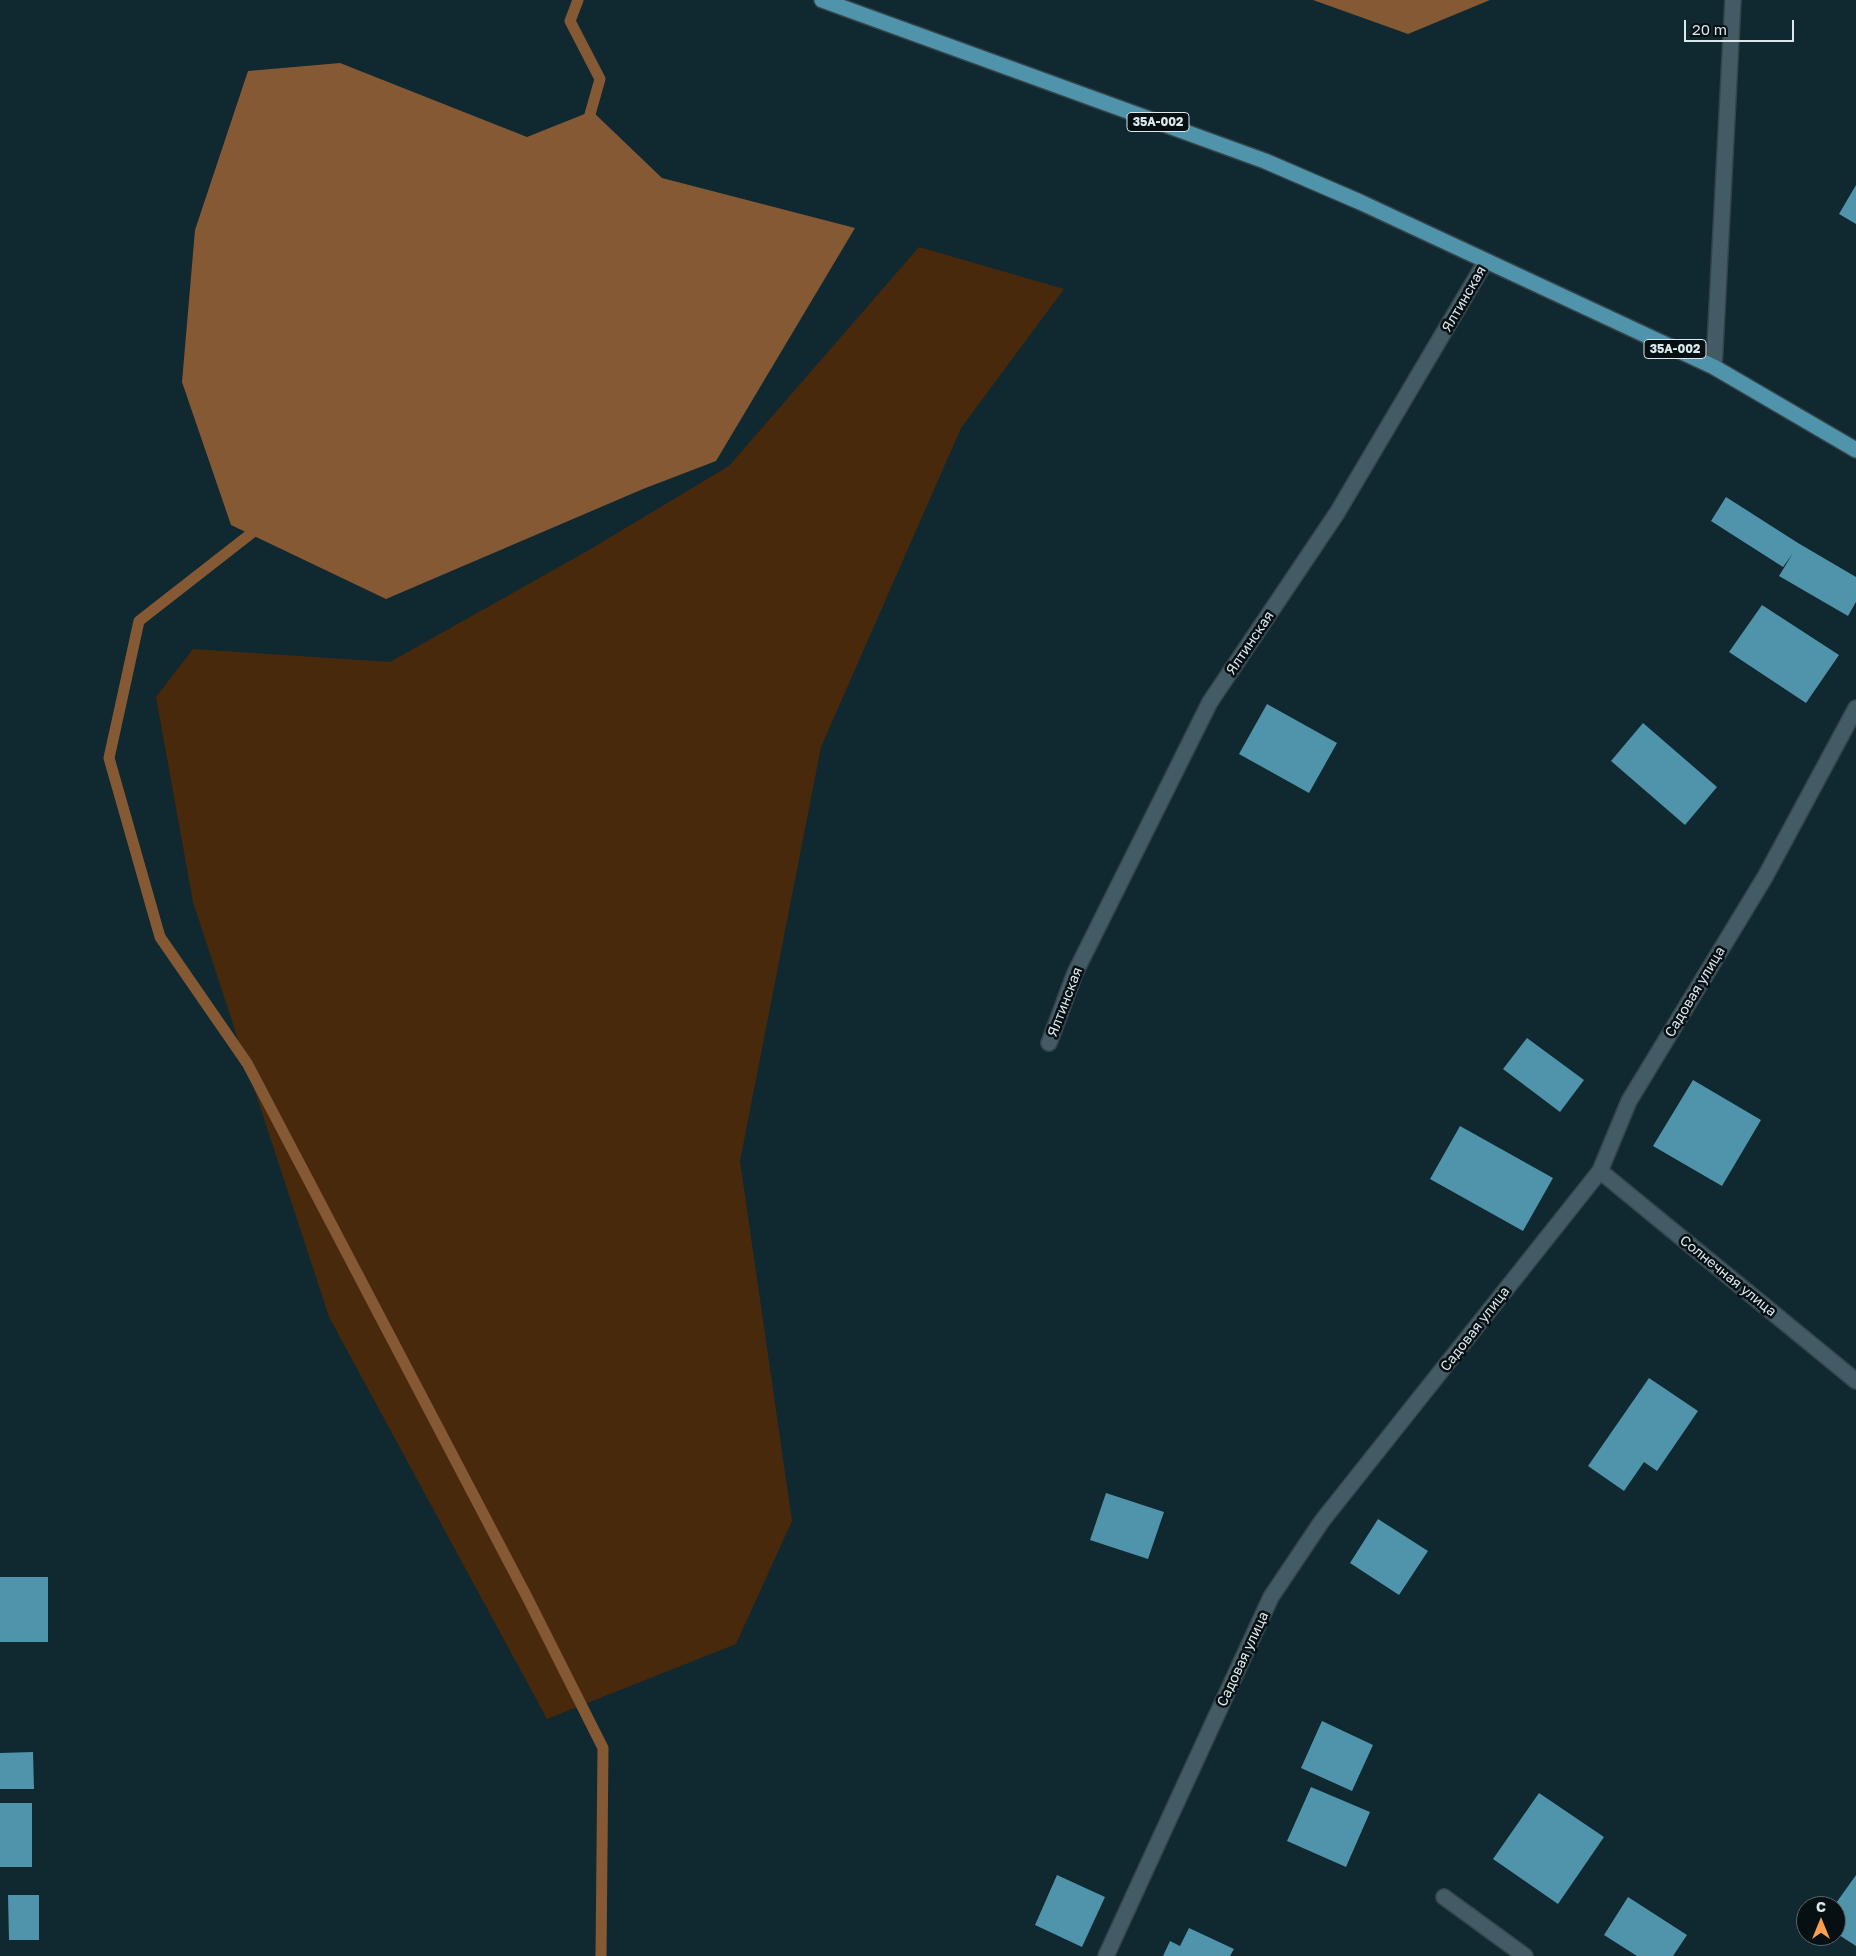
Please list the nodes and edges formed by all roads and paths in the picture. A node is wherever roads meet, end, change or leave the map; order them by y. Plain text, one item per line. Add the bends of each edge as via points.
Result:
1 (822, 0) edge
2 (1733, 0) edge
3 (1486, 261) junction
4 (1714, 367) junction
5 (1856, 450) edge
6 (1856, 708) edge
7 (1049, 1043) dead end
8 (1600, 1171) junction
9 (1856, 1381) edge
10 (1444, 1897) dead end
11 (1106, 1956) edge
12 (1524, 1956) edge

1 - 3 main road, 35А-002 via 1265,161
2 - 4 street
3 - 4 main road, 35А-002
3 - 7 street, Ялтинская via 1338,514 1210,702 1075,973
4 - 5 main road, 35А-002
6 - 8 street, Садовая улица via 1765,877 1629,1101
8 - 9 street, Солнечная улица
8 - 11 street, Садовая улица via 1322,1521 1271,1597
10 - 12 street

